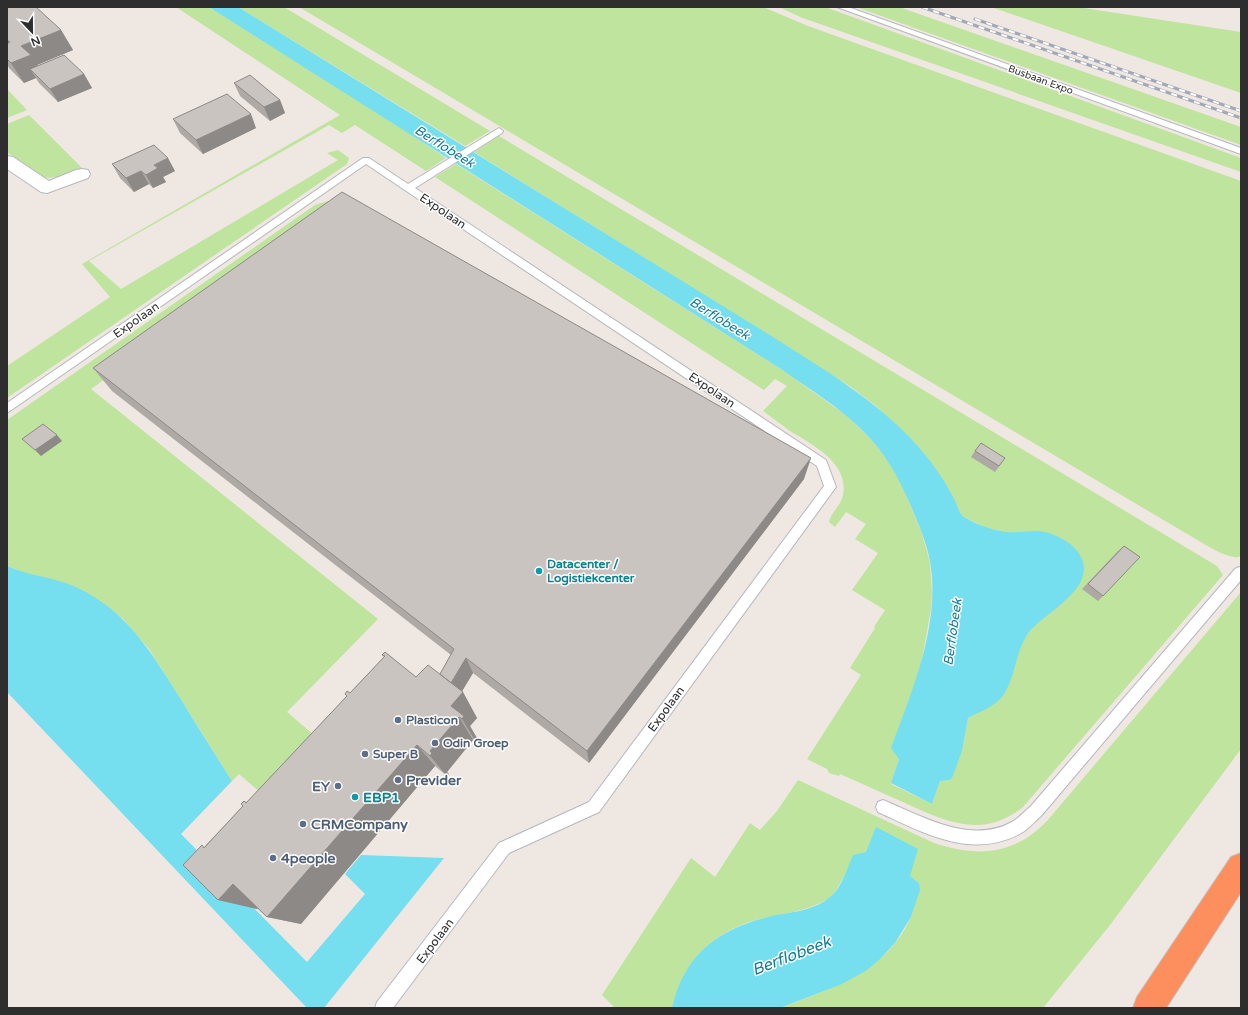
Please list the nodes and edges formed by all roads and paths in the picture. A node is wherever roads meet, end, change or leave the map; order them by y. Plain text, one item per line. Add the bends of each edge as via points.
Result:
1 (841, 7) edge
2 (499, 131) dead end
3 (1241, 151) edge
4 (7, 161) edge
5 (82, 174) dead end
6 (408, 188) junction
7 (7, 409) edge
8 (1239, 573) dead end
9 (883, 807) dead end
10 (1241, 867) edge
11 (383, 1008) edge
12 (1148, 1008) edge

1 - 3 lane, Busbaan Expo
2 - 6 lane
4 - 5 street via 47,188
6 - 7 lane, Expolaan via 366,160
6 - 11 lane, Expolaan via 822,463 830,487 594,807 504,848
8 - 9 lane via 1027,822 1016,829 991,837 960,837 938,831
10 - 12 highway

